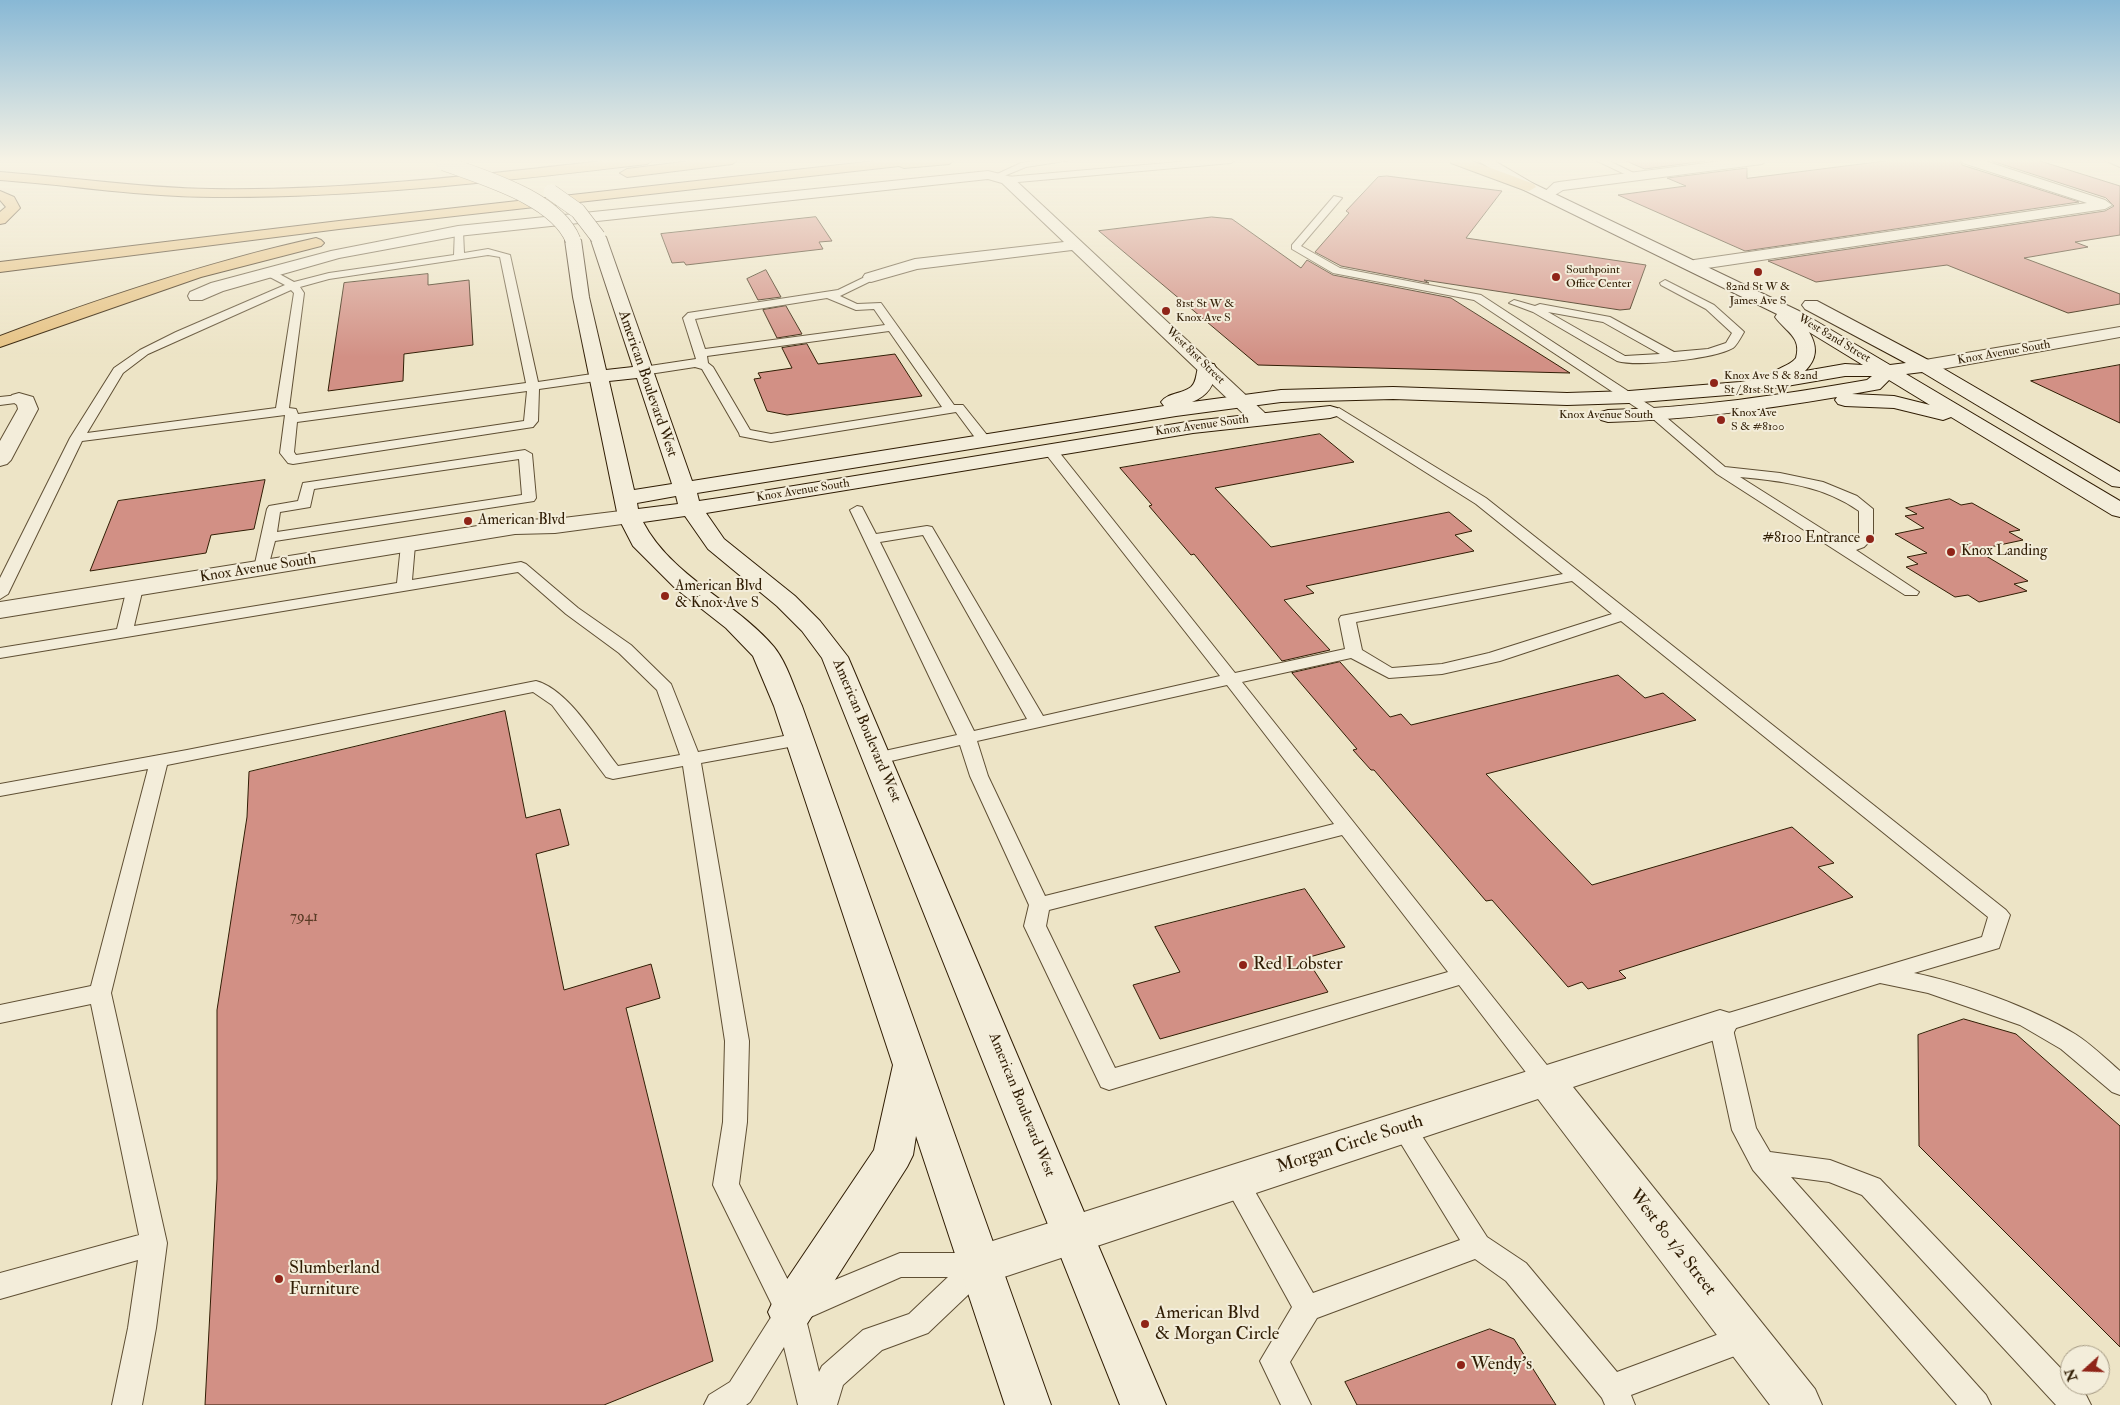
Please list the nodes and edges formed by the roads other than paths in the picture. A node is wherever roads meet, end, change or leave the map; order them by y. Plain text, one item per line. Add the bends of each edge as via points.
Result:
1 (228, 226) edge
2 (340, 226) edge
3 (402, 226) edge
4 (507, 226) edge
5 (566, 226) edge
6 (591, 226) edge
7 (1055, 226) edge
8 (1313, 226) edge
9 (1630, 226) edge
10 (1966, 226) edge
11 (458, 231) junction
12 (1077, 245) junction
13 (0, 253) edge
14 (1691, 253) junction
15 (459, 257) junction
16 (1721, 262) junction
17 (0, 266) edge
18 (268, 272) junction
19 (871, 277) joint
20 (1744, 281) junction
21 (1665, 283) dead end
22 (293, 285) junction
23 (196, 296) dead end
24 (828, 296) junction
25 (1477, 297) junction
26 (1798, 299) dead end
27 (1514, 303) junction
28 (892, 327) junction
29 (2120, 332) edge
30 (0, 342) edge
31 (1674, 357) junction
32 (699, 359) junction
33 (1925, 366) junction
34 (1207, 368) junction
35 (643, 371) junction
36 (1888, 371) junction
37 (599, 377) junction
38 (533, 386) junction
39 (1740, 388) junction
40 (1629, 397) junction
41 (10, 400) edge
42 (1242, 401) junction
43 (1769, 403) junction
44 (950, 409) junction
45 (1339, 412) junction
46 (286, 415) junction
47 (1656, 416) junction
48 (1259, 418) junction
49 (1105, 421) junction
50 (1988, 431) junction
51 (77, 438) junction
52 (984, 440) junction
53 (1050, 450) junction
54 (0, 460) edge
55 (1722, 471) junction
56 (2120, 481) edge
57 (682, 488) junction
58 (627, 508) junction
59 (692, 509) junction
60 (857, 510) dead end
61 (2120, 510) edge
62 (268, 538) junction
63 (872, 539) junction
64 (408, 545) junction
65 (1845, 549) junction
66 (262, 568) junction
67 (1576, 576) junction
68 (404, 586) junction
69 (135, 588) junction
70 (1911, 592) dead end
71 (0, 594) edge
72 (0, 610) edge
73 (1625, 615) junction
74 (124, 632) junction
75 (1354, 652) junction
76 (0, 653) edge
77 (1231, 680) junction
78 (1038, 722) junction
79 (967, 738) junction
80 (800, 739) junction
81 (878, 758) junction
82 (691, 759) junction
83 (159, 761) junction
84 (0, 790) edge
85 (1346, 827) junction
86 (1038, 905) junction
87 (1462, 976) junction
88 (1880, 976) junction
89 (100, 993) junction
90 (0, 1014) edge
91 (1720, 1024) junction
92 (911, 1064) junction
93 (1546, 1081) junction
94 (2120, 1085) edge
95 (1404, 1129) junction
96 (1762, 1162) junction
97 (1236, 1182) junction
98 (1074, 1235) junction
99 (154, 1243) junction
100 (1478, 1246) junction
101 (980, 1265) junction
102 (0, 1286) edge
103 (1307, 1308) junction
104 (790, 1312) junction
105 (1746, 1337) junction
106 (1616, 1396) edge
107 (126, 1405) edge
108 (719, 1405) edge
109 (813, 1405) edge
110 (822, 1405) edge
111 (1028, 1405) edge
112 (1143, 1405) edge
113 (1296, 1405) edge
114 (1799, 1405) edge
115 (1976, 1405) edge
116 (2076, 1405) edge

1 - 13 highway
2 - 17 highway
3 - 30 highway via 196,274
4 - 11 street
5 - 37 street, bridge via 573,240
6 - 35 street, American Boulevard West, bridge
7 - 12 street, West 81st Street
8 - 25 lane via 1295,247 1337,271
9 - 14 street, West 82nd Street
10 - 16 street
11 - 15 lane
11 - 18 street via 337,254
12 - 19 street via 916,264
12 - 34 street, West 81st Street
14 - 16 street, West 82nd Street
14 - 20 street, West 82nd Street
15 - 22 lane via 328,276
15 - 38 lane via 488,252 505,255
16 - 20 street, West 82nd Street
18 - 22 lane
18 - 23 street
19 - 24 lane via 841,293
20 - 36 street, West 82nd Street via 1793,315
20 - 39 street via 1800,332 1808,348 1808,357 1795,372
21 - 31 lane via 1710,307 1738,332 1730,345 1710,352
22 - 46 lane via 299,293
22 - 51 lane via 180,334 124,366
24 - 28 lane via 856,308 877,305
24 - 32 lane via 692,315 689,318
25 - 27 lane
25 - 40 lane
26 - 33 street, West 82nd Street
27 - 31 lane via 1606,319
27 - 31 lane via 1538,310 1621,359
28 - 32 lane
28 - 44 lane
29 - 33 street, Knox Avenue South
32 - 35 lane
32 - 44 lane via 745,433 771,438
33 - 36 street, Knox Avenue South
33 - 56 street, West 82nd Street
34 - 42 street, West 81st Street
34 - 49 street via 1206,381 1194,394
35 - 37 street
35 - 57 street, American Boulevard West
36 - 39 street, Knox Avenue South via 1845,370
36 - 43 street, Knox Avenue South via 1873,385
36 - 50 street, West 82nd Street
37 - 38 lane
37 - 58 street
38 - 46 lane
38 - 46 lane via 532,421 528,424 293,460 287,453
39 - 40 street, Knox Avenue South
40 - 42 street, Knox Avenue South via 1567,399 1375,394 1281,396
40 - 47 lane
41 - 54 street via 26,401 28,409
42 - 48 street, West 81st Street
42 - 49 street, Knox Avenue South
43 - 47 street, Knox Avenue South
43 - 50 street via 1853,399 1894,402 1935,411
44 - 52 lane via 959,408
45 - 47 street, Knox Avenue South
45 - 48 street, Knox Avenue South
45 - 67 lane via 1481,501
46 - 51 lane
47 - 55 lane
48 - 53 street, Knox Avenue South
49 - 52 street, Knox Avenue South
50 - 61 street, West 82nd Street
51 - 71 lane
52 - 57 street, Knox Avenue South
53 - 59 street, Knox Avenue South
53 - 77 lane
55 - 65 lane
55 - 65 lane via 1817,485 1855,500 1866,509 1866,538
57 - 58 street, Knox Avenue South
57 - 59 street, American Boulevard West
58 - 59 street, Knox Avenue South
58 - 64 street, Knox Avenue South via 555,526 516,527
58 - 80 street via 641,541 765,653
59 - 81 street, American Boulevard West via 716,544 786,601 835,657
60 - 63 lane
62 - 62 lane via 274,508 305,504 308,486 525,454 529,498
62 - 66 lane
63 - 78 lane via 927,530
63 - 79 lane
64 - 66 street, Knox Avenue South
64 - 68 lane
65 - 70 lane
66 - 69 street, Knox Avenue South
67 - 73 lane
67 - 75 lane via 1347,619
68 - 74 lane
68 - 82 lane via 521,567 572,611 625,649 665,688
69 - 72 street, Knox Avenue South
69 - 74 lane
73 - 75 lane via 1494,657 1442,669 1389,673
73 - 88 lane via 1999,915 1991,942
74 - 76 lane
75 - 77 lane
77 - 78 lane
77 - 85 lane
78 - 79 lane
79 - 81 lane
79 - 86 lane via 979,776
80 - 82 lane
80 - 92 street
81 - 98 street, American Boulevard West
82 - 83 lane via 613,772 558,702 536,686
82 - 104 lane via 737,1041 735,1122 726,1185
83 - 84 lane
83 - 89 lane
85 - 86 lane
85 - 87 lane
86 - 87 lane via 1035,926 1109,1080
87 - 93 lane
88 - 91 lane
88 - 94 lane via 1930,986 2028,1019 2069,1042
89 - 90 lane
89 - 99 lane
91 - 93 street, Morgan Circle South
91 - 96 lane via 1744,1130
92 - 101 street
92 - 104 street via 893,1155
93 - 95 street, Morgan Circle South
93 - 105 street, West 80 1/2 Street
95 - 97 street, Morgan Circle South
95 - 100 lane
96 - 115 lane
96 - 116 lane via 1830,1171 1871,1187
97 - 98 street, Morgan Circle South
97 - 103 lane
98 - 101 street, Morgan Circle South
98 - 112 street, American Boulevard West
99 - 102 lane
99 - 107 lane via 142,1328
100 - 103 lane
100 - 106 lane via 1516,1272
101 - 104 lane via 900,1265
101 - 110 lane via 918,1324 873,1340 832,1376
101 - 111 street
103 - 113 lane via 1274,1361
104 - 108 lane via 740,1392
104 - 109 lane
105 - 106 lane
105 - 114 street, West 80 1/2 Street

